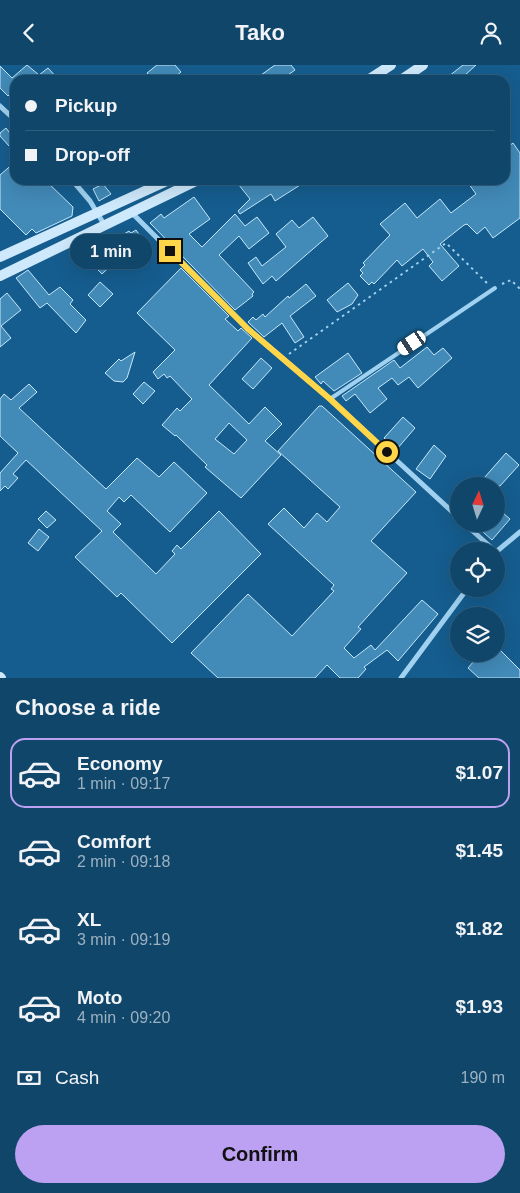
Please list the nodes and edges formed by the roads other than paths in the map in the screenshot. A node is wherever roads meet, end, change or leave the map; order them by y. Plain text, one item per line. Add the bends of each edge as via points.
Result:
1 (391, 65) edge
2 (423, 65) edge
3 (376, 75) edge
4 (408, 75) edge
5 (0, 106) edge
6 (10, 115) edge
7 (76, 185) edge
8 (158, 185) edge
9 (188, 185) edge
10 (131, 212) junction
11 (97, 214) junction
12 (105, 226) junction
13 (0, 257) edge
14 (0, 276) edge
15 (495, 288) road end
16 (330, 399) junction
17 (450, 510) edge
18 (520, 532) edge
19 (475, 533) edge
20 (486, 542) edge
21 (505, 544) edge
22 (461, 597) edge
23 (401, 678) edge

1 - 3 main road
2 - 4 main road
5 - 6 street
7 - 11 street
8 - 11 main road
9 - 10 main road
10 - 12 main road
10 - 16 street via 248,329
11 - 12 street
11 - 13 main road
12 - 14 main road
15 - 16 lane
16 - 17 street
18 - 21 street
19 - 20 street
22 - 23 street

